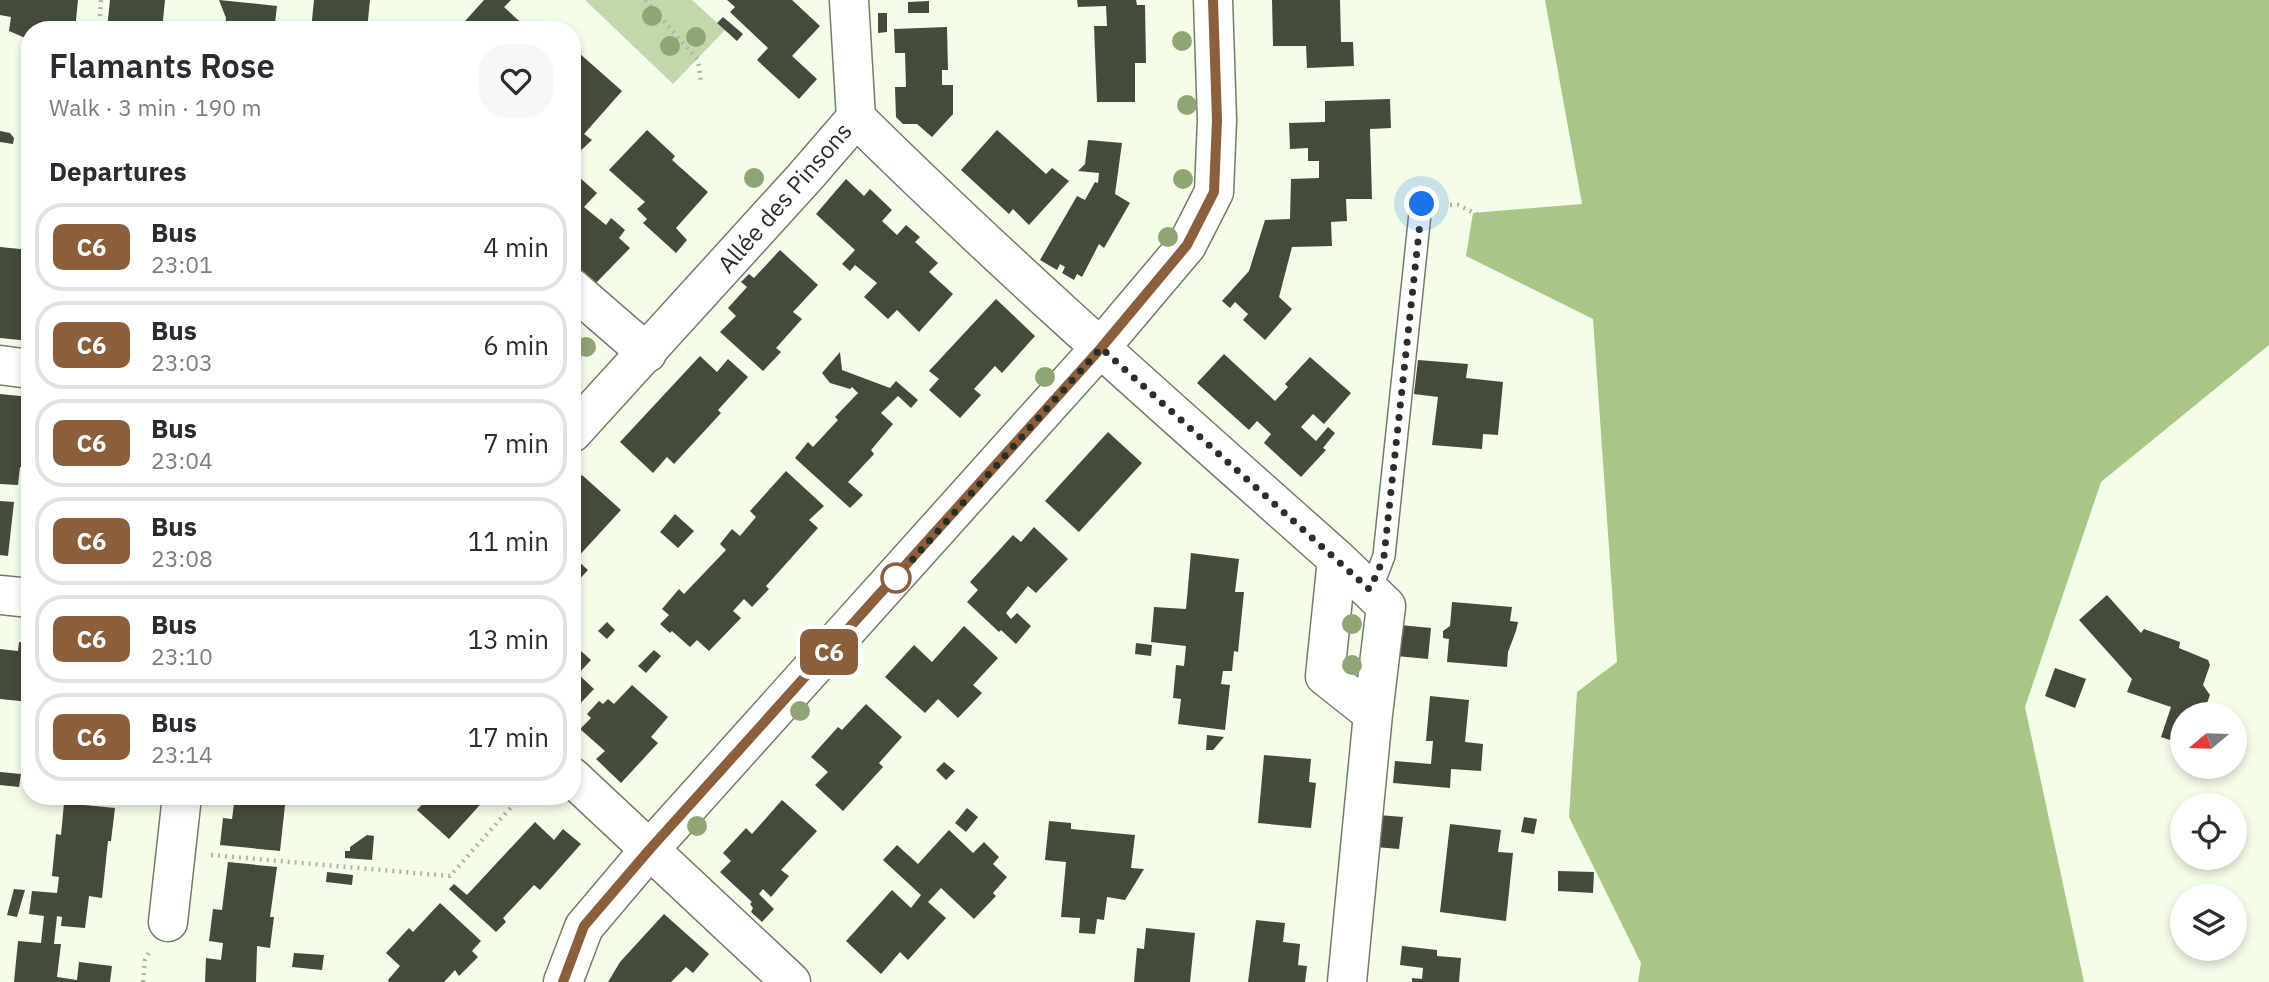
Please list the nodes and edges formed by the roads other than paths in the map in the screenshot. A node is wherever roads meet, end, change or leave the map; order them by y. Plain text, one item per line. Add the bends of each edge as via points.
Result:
1 (849, 0) edge
2 (1213, 0) edge
3 (856, 118) junction
4 (1422, 204) road end
5 (581, 296) edge
6 (1101, 348) junction
7 (647, 353) junction
8 (0, 365) edge
9 (21, 368) edge
10 (581, 423) edge
11 (1337, 559) junction
12 (1369, 589) junction
13 (0, 595) edge
14 (21, 597) edge
15 (1373, 714) junction
16 (581, 785) edge
17 (181, 805) edge
18 (650, 849) junction
19 (168, 922) dead end
20 (563, 982) edge
21 (791, 982) edge
22 (1347, 982) edge

1 - 3 street
2 - 6 street via 1214,192 1187,245
3 - 6 street, Allée des Pinsons
3 - 7 street, Allée des Pinsons
4 - 12 lane via 1384,556
5 - 7 street
6 - 11 street, Allée des Pinsons
6 - 18 street
7 - 10 street, Allée des Pinsons
8 - 9 street
11 - 12 street, Allée des Pinsons
11 - 15 street via 1325,676
12 - 15 street, Allée des Pinsons via 1386,606
13 - 14 street
15 - 22 street
16 - 18 street
17 - 19 street
18 - 20 street via 584,926
18 - 21 street

